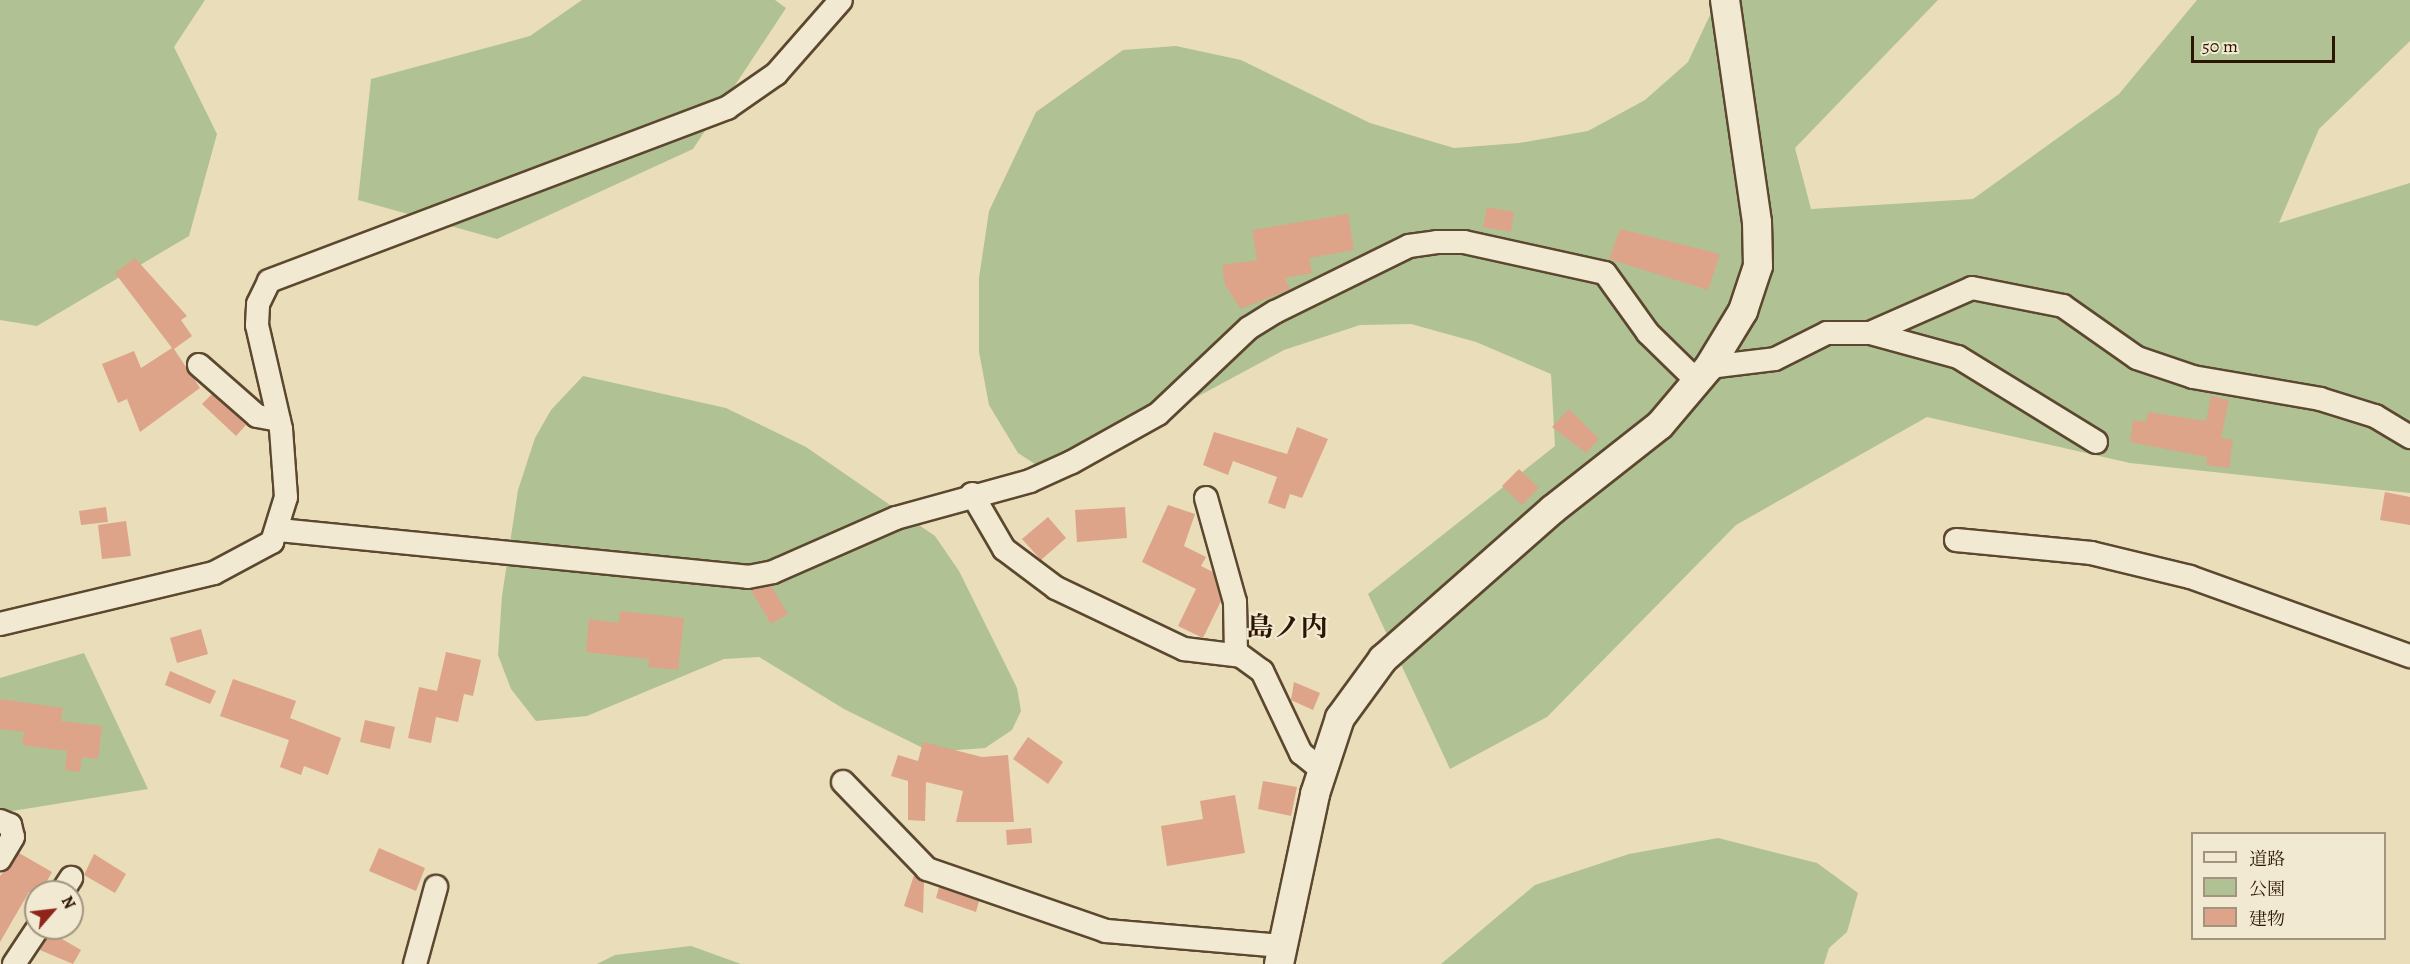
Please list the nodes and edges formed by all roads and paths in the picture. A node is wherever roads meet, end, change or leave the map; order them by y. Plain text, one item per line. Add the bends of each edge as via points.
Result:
1 (841, 0) edge
2 (1725, 0) edge
3 (1870, 333) junction
4 (199, 365) dead end
5 (1703, 375) junction
6 (279, 420) junction
7 (2410, 437) edge
8 (2096, 442) dead end
9 (972, 494) junction
10 (1206, 498) dead end
11 (279, 530) junction
12 (1956, 540) dead end
13 (0, 624) edge
14 (1236, 655) junction
15 (2410, 656) edge
16 (1323, 771) junction
17 (843, 782) dead end
18 (0, 821) edge
19 (0, 859) edge
20 (436, 887) dead end
21 (30, 940) edge
22 (1280, 955) edge
23 (14, 964) edge
24 (415, 964) edge

1 - 6 street via 776,74 728,108 269,281 258,304 257,325
2 - 5 street via 1754,197 1758,267 1743,311
3 - 5 street via 1827,333 1775,359
3 - 7 street via 1972,288 2014,293 2063,306 2137,358 2193,377 2320,399 2375,416
3 - 8 street via 1958,357
4 - 6 street via 257,416
5 - 9 street via 1648,333 1605,273 1591,265 1464,242 1409,246 1249,328 1158,414 1121,436 1030,481
5 - 16 street via 1660,424 1544,517 1383,659 1340,718
6 - 11 street via 286,497
9 - 11 street via 748,577
9 - 14 street via 1004,549 1056,588 1184,649
10 - 14 street via 1235,602
11 - 13 street via 259,552 214,573
12 - 15 street via 2091,553 2190,577
14 - 16 street via 1262,671 1301,753
16 - 22 street
17 - 22 street via 927,869 1106,931
18 - 19 street via 10,825 13,837
20 - 24 street
21 - 23 street

